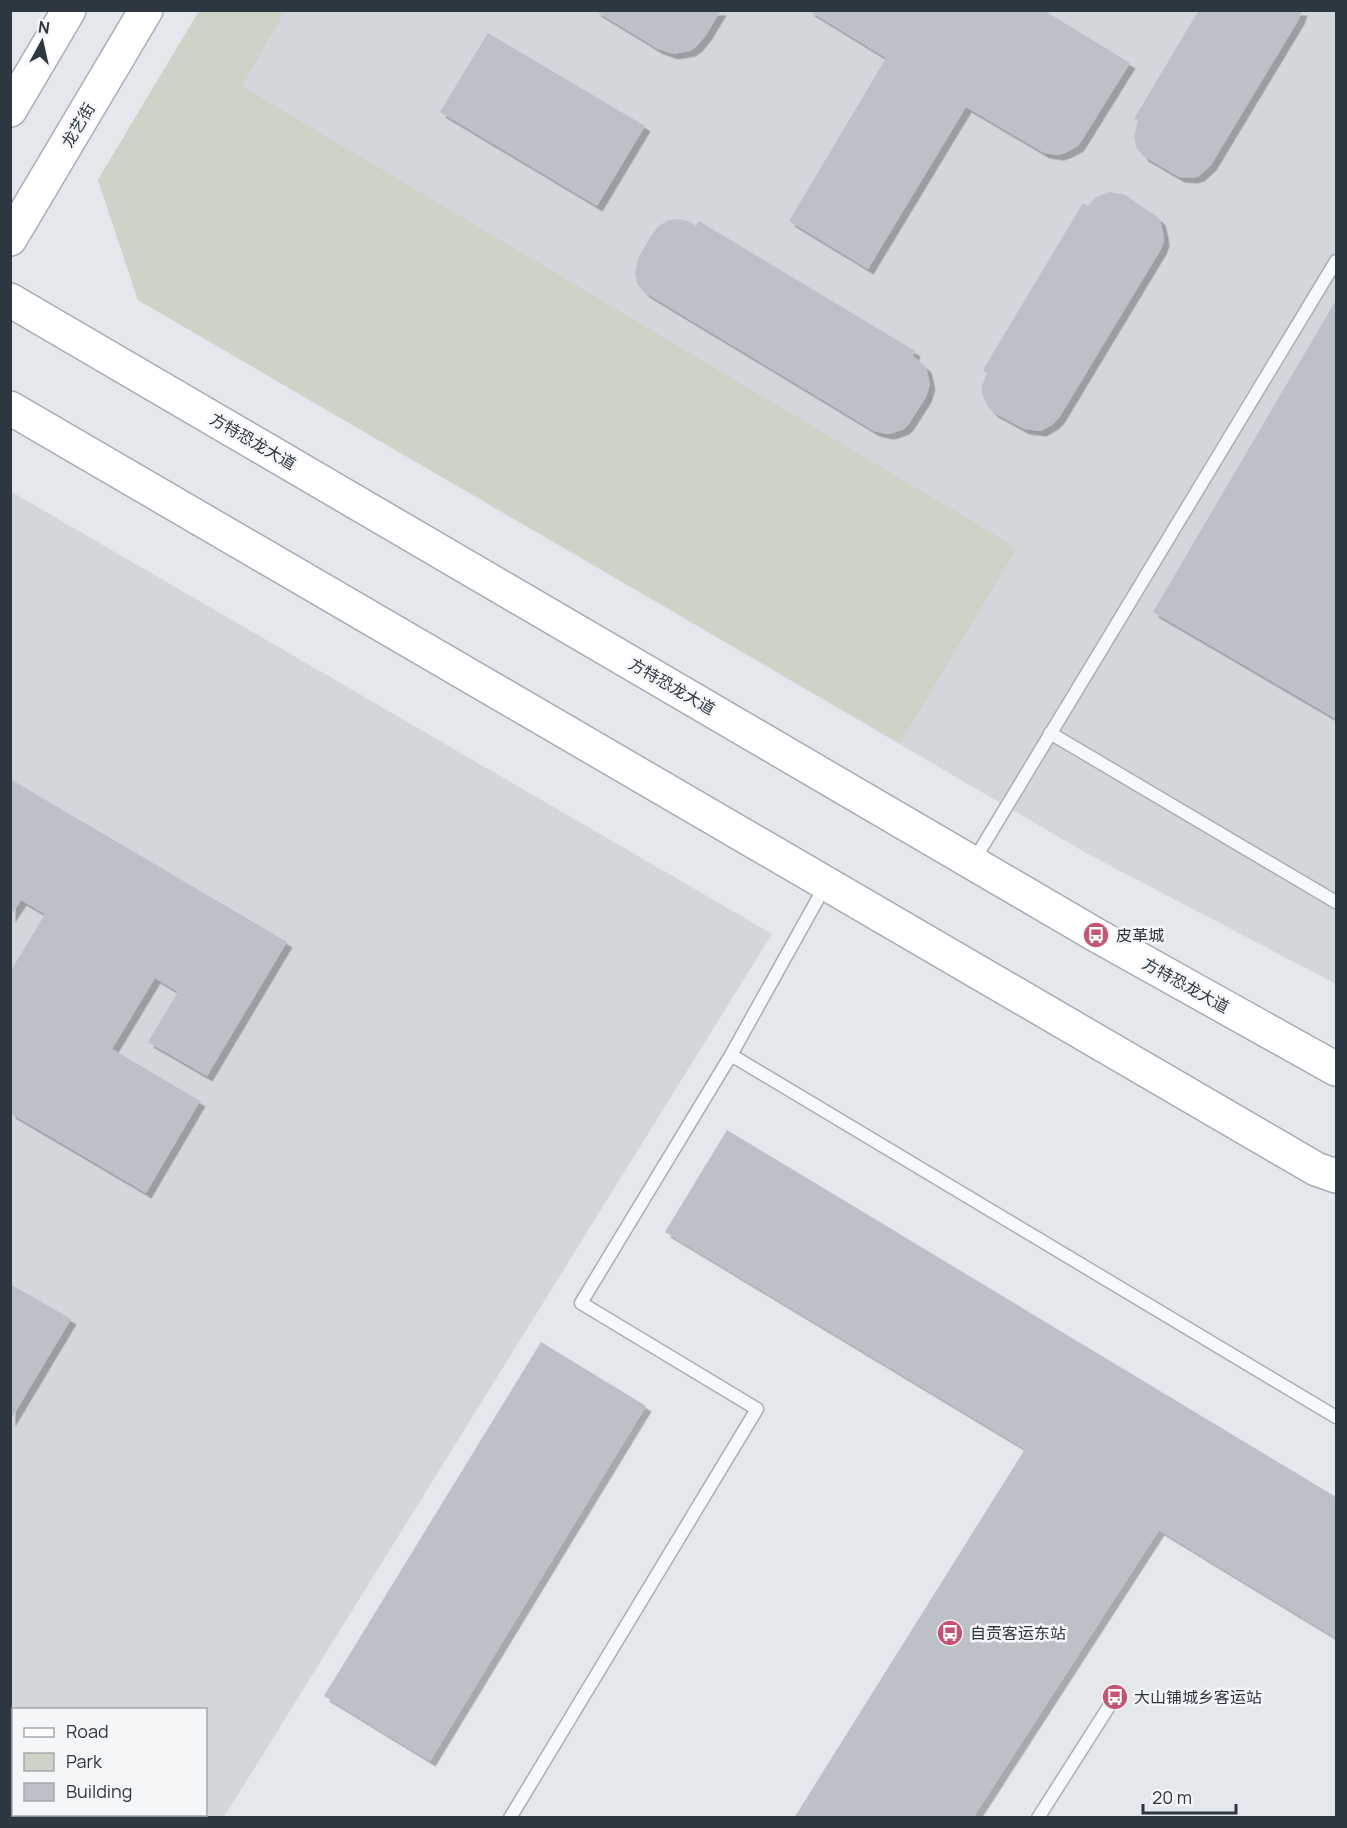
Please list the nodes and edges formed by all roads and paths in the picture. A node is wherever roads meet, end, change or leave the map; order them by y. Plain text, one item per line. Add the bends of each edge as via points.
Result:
1 (69, 10) edge
2 (146, 10) edge
3 (10, 110) edge
4 (10, 239) edge
5 (1336, 261) edge
6 (10, 300) edge
7 (10, 408) edge
8 (1050, 733) junction
9 (973, 862) junction
10 (826, 884) junction
11 (1336, 902) edge
12 (731, 1055) junction
13 (1336, 1069) edge
14 (1330, 1178) edge
15 (1336, 1417) edge
16 (1115, 1698) dead end
17 (510, 1818) edge
18 (1038, 1818) edge

1 - 3 main road
2 - 4 main road, 龙艺街
5 - 8 lane
6 - 9 main road, 方特恐龙大道
7 - 10 main road
8 - 9 lane
8 - 11 lane
9 - 13 main road, 方特恐龙大道
10 - 12 lane
10 - 14 main road
12 - 15 lane
12 - 17 lane via 581,1303 757,1409
16 - 18 lane

